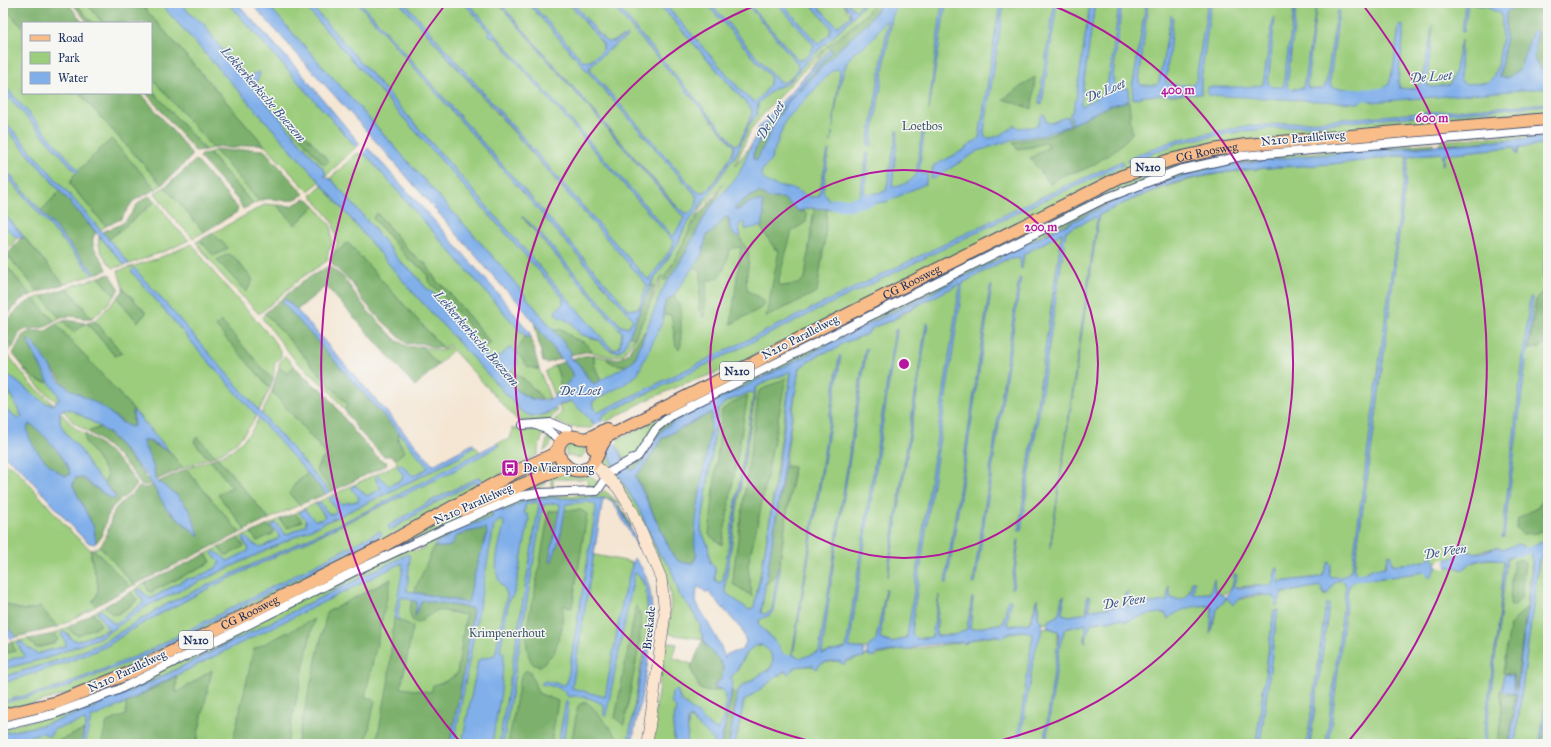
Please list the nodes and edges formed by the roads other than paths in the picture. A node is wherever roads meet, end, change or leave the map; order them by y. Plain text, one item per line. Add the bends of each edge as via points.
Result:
1 (1548, 119) edge
2 (1548, 130) edge
3 (523, 425) dead end
4 (536, 425) junction
5 (568, 430) junction
6 (599, 441) junction
7 (557, 444) junction
8 (566, 466) junction
9 (583, 470) junction
10 (609, 476) junction
11 (490, 498) junction
12 (3, 715) edge
13 (3, 726) edge
14 (647, 744) edge

1 - 6 main road, CG Roosweg / N210 via 1253,144 1158,163 1078,197 786,345 749,359
2 - 10 street, N210 Parallelweg via 1256,154 1162,175 1097,202 672,415 656,428 642,452
3 - 4 street
4 - 5 street via 550,423
4 - 7 street via 552,432
5 - 6 main road
5 - 7 main road, N210
6 - 7 main road, N210 via 570,435
6 - 8 main road, N210 via 587,462
6 - 9 main road, N210
6 - 10 main road, Breekade
7 - 8 main road
7 - 11 main road, CG Roosweg / N210
8 - 9 main road, N210
8 - 11 main road, CG Roosweg / N210
9 - 10 main road, Breekade
10 - 11 street, N210 Parallelweg via 597,491 593,492 530,493
10 - 14 main road, Breekade via 632,510 659,570 664,589 665,614
11 - 12 main road, CG Roosweg / N210 via 383,546 102,686 58,702
11 - 13 street, N210 Parallelweg via 353,572 107,695 49,716

